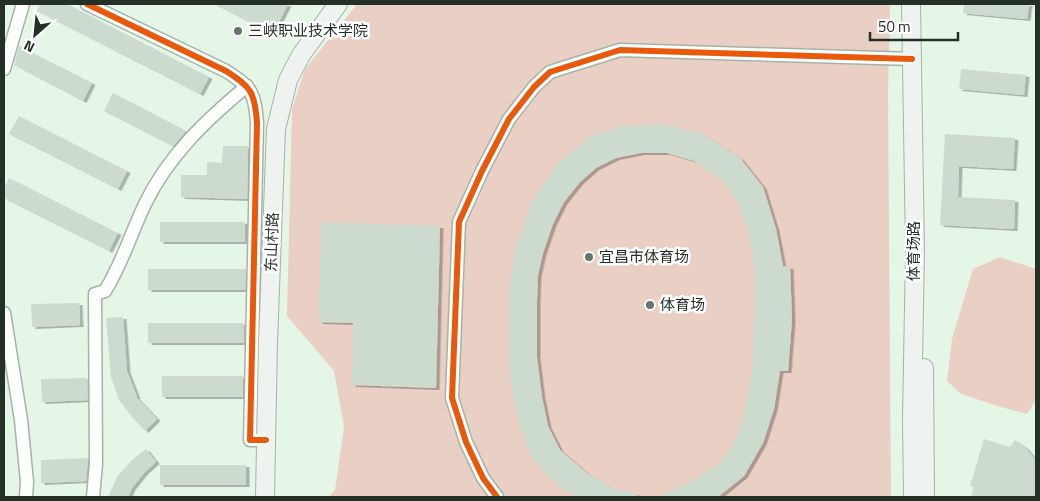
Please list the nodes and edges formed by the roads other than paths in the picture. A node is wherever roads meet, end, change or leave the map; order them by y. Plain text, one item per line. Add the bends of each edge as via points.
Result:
1 (23, 4) edge
2 (87, 4) edge
3 (338, 4) edge
4 (911, 4) edge
5 (922, 4) edge
6 (912, 59) junction
7 (4, 69) edge
8 (247, 86) junction
9 (4, 313) edge
10 (266, 440) junction
11 (26, 497) edge
12 (93, 497) edge
13 (265, 497) edge
14 (497, 497) edge
15 (913, 497) edge
16 (925, 497) edge

1 - 7 street
2 - 8 street via 226,71
3 - 10 main road, 东山村路 via 301,55 288,80 276,129
4 - 6 main road, 体育场路
5 - 16 main road, 体育场路
6 - 14 street via 620,50 550,72 534,88 510,119 459,222 452,398 466,442 483,478
6 - 15 main road, 体育场路 via 915,251
8 - 10 street via 254,96 257,123 250,440
8 - 12 street via 188,139 160,176 114,278 105,291 95,294 96,464
9 - 11 street via 21,420 28,482
10 - 13 main road, 东山村路

